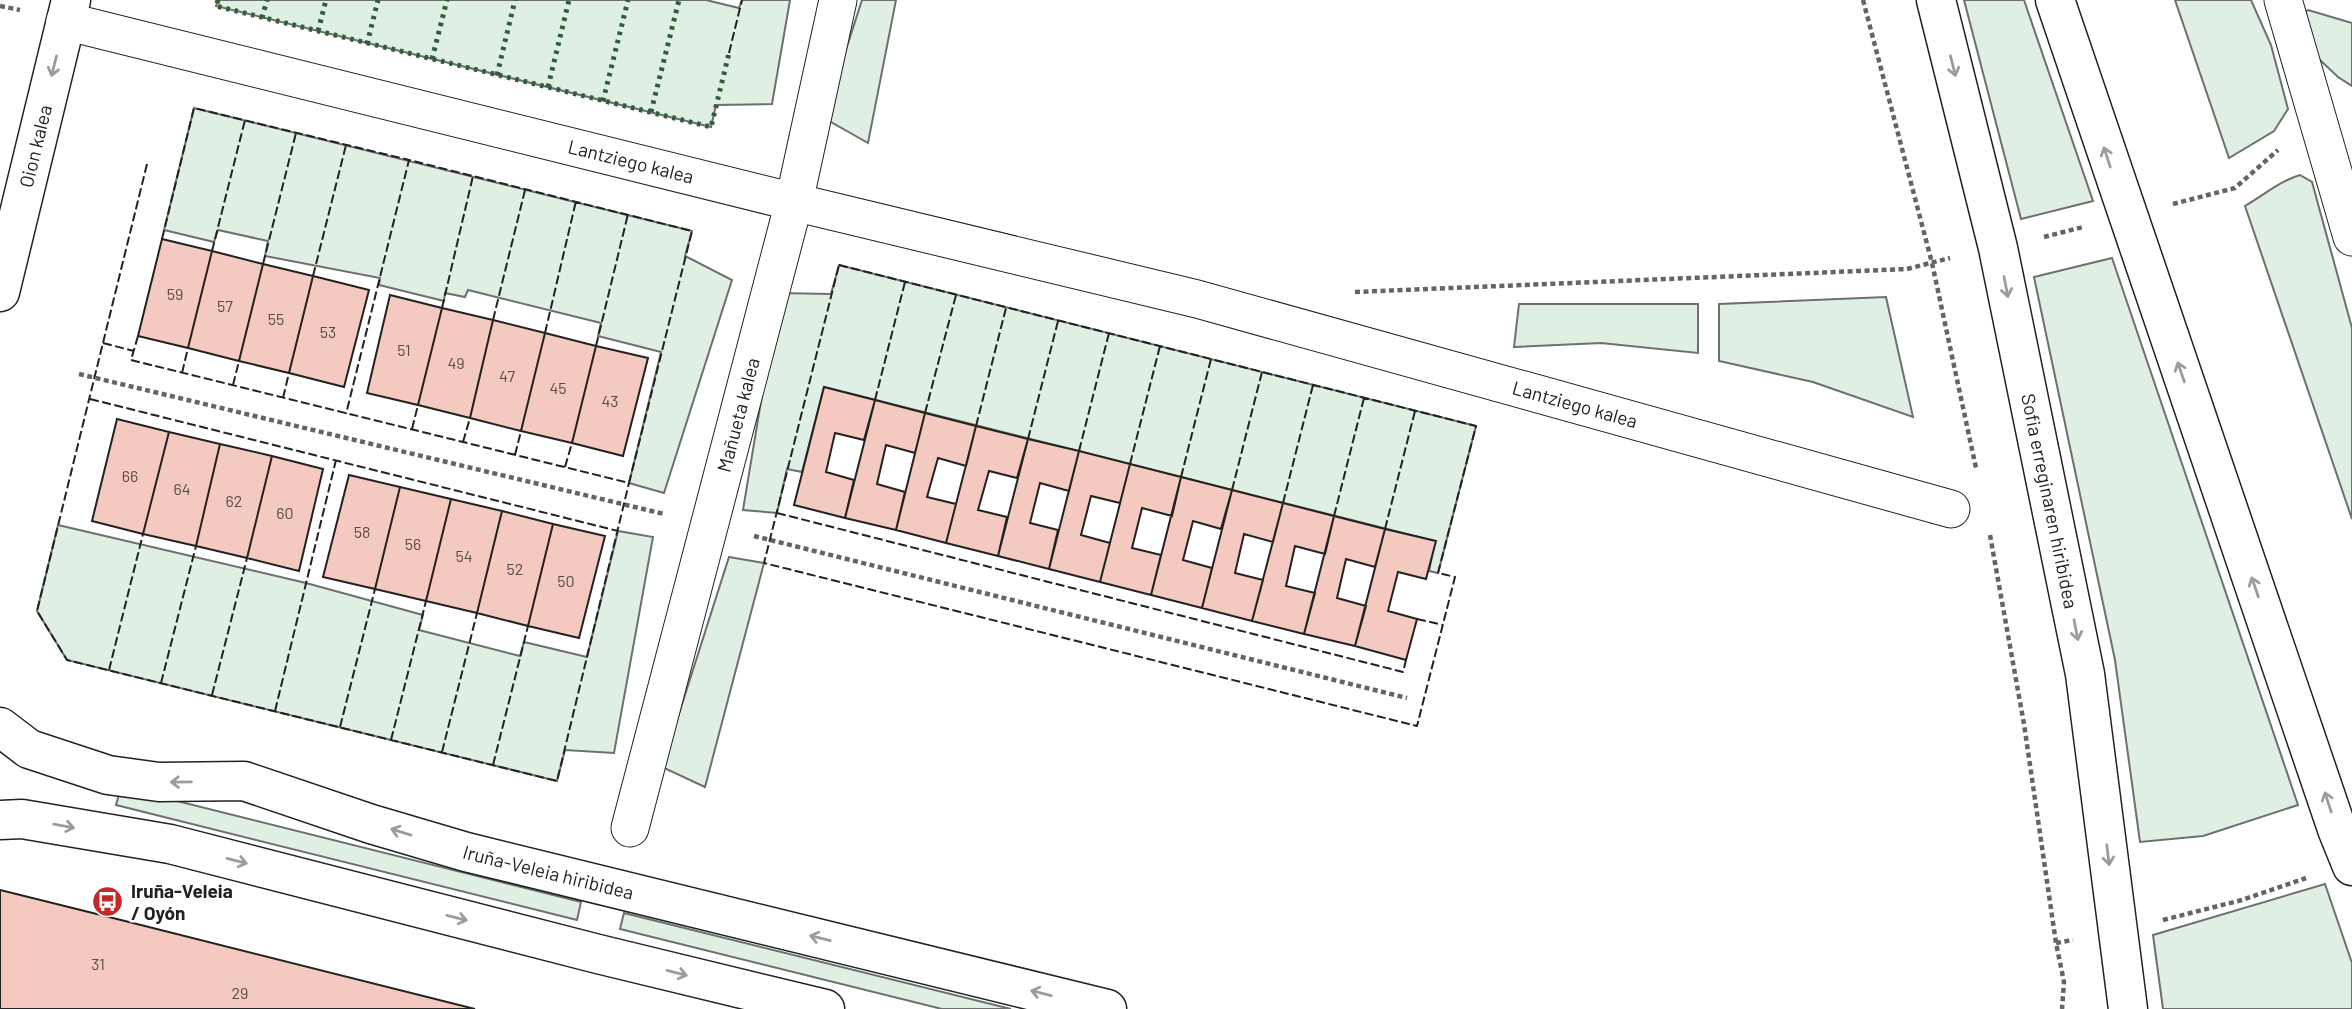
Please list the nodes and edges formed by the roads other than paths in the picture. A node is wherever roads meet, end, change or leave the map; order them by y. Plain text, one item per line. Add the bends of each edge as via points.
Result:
1 (838, 0) edge
2 (1936, 0) edge
3 (2055, 0) edge
4 (2283, 0) edge
5 (68, 11) edge
6 (793, 202) junction
7 (2352, 237) edge
8 (0, 292) edge
9 (1951, 509) dead end
10 (0, 727) edge
11 (0, 820) edge
12 (630, 828) dead end
13 (2351, 864) edge
14 (825, 1009) edge
15 (1107, 1009) edge
16 (2128, 1009) edge

1 - 6 street, Mañueta kalea
2 -> 16 street, Sofia erreginaren hiribidea via 1998,248 2085,674
13 -> 3 street
4 - 7 street
5 - 6 street, Lantziego kalea
5 -> 8 street, Oion kalea
6 - 9 street, Lantziego kalea via 1197,299
6 - 12 street, Mañueta kalea
15 -> 10 street, Iruña-Veleia hiribidea via 466,852 244,781 159,782 108,775 29,749
11 -> 14 street via 22,819 170,844

